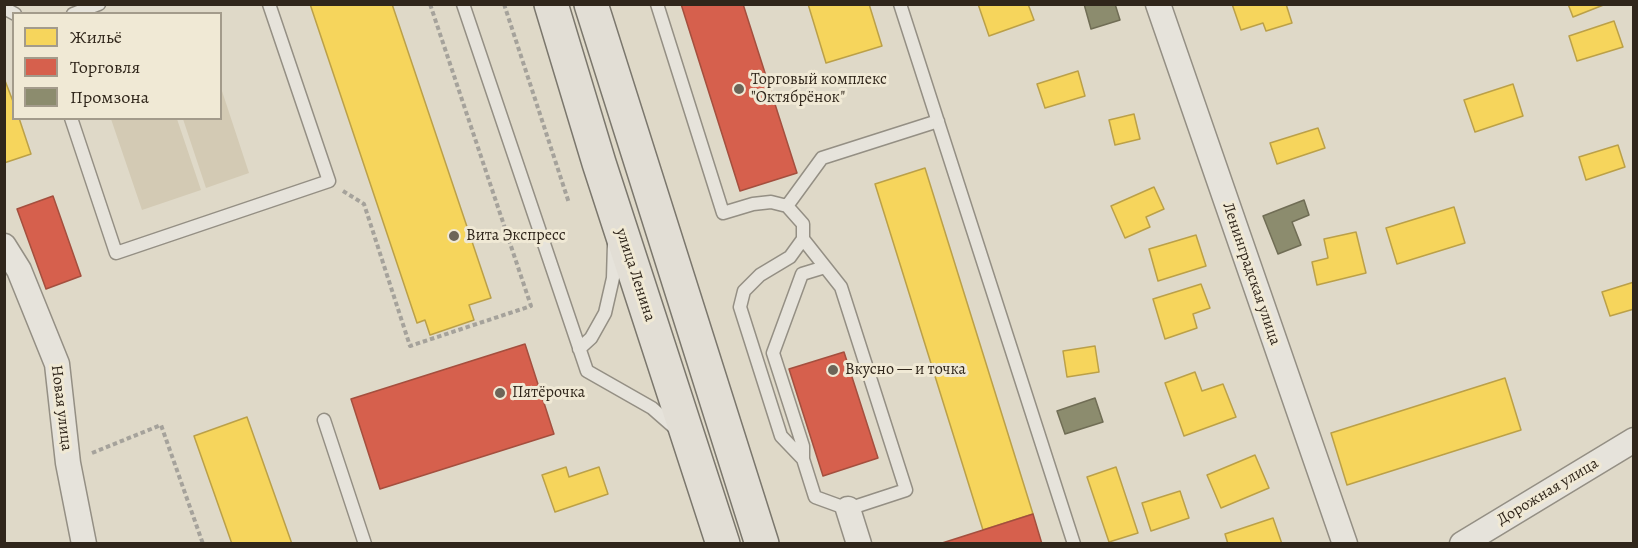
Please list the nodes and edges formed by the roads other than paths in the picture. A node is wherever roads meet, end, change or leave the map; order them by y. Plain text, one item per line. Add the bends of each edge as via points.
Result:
1 (99, 4) edge
2 (269, 4) edge
3 (463, 4) edge
4 (551, 4) edge
5 (591, 4) edge
6 (657, 4) edge
7 (900, 4) edge
8 (1158, 4) edge
9 (78, 12) edge
10 (71, 120) edge
11 (938, 121) junction
12 (787, 206) junction
13 (615, 213) junction
14 (803, 239) junction
15 (4, 246) edge
16 (825, 267) junction
17 (579, 349) junction
18 (324, 420) dead end
19 (1634, 440) edge
20 (692, 449) junction
21 (803, 459) junction
22 (848, 508) junction
23 (84, 543) edge
24 (365, 543) edge
25 (723, 543) edge
26 (762, 543) edge
27 (860, 543) edge
28 (1074, 543) edge
29 (1345, 543) edge
30 (1462, 543) edge

1 - 9 lane
2 - 10 lane via 329,181 116,253
3 - 17 lane
4 - 13 main road, улица Ленина
5 - 26 main road
6 - 12 lane via 723,213 771,202
7 - 11 lane
8 - 29 street, Ленинградская улица
11 - 12 lane via 822,158
11 - 28 lane
12 - 14 lane via 803,224
13 - 17 lane via 613,278 605,313 591,338
13 - 20 main road, улица Ленина
14 - 16 lane
14 - 21 lane via 790,257 760,275 744,291 740,307 782,436
15 - 23 street, Новая улица via 19,270 57,364 68,463
16 - 21 lane via 802,274 773,353 803,446
16 - 22 lane via 841,287 906,490
17 - 20 lane via 587,371 652,408
18 - 24 lane
19 - 30 street, Дорожная улица
20 - 25 main road, улица Ленина
21 - 22 lane via 815,497
22 - 27 street

